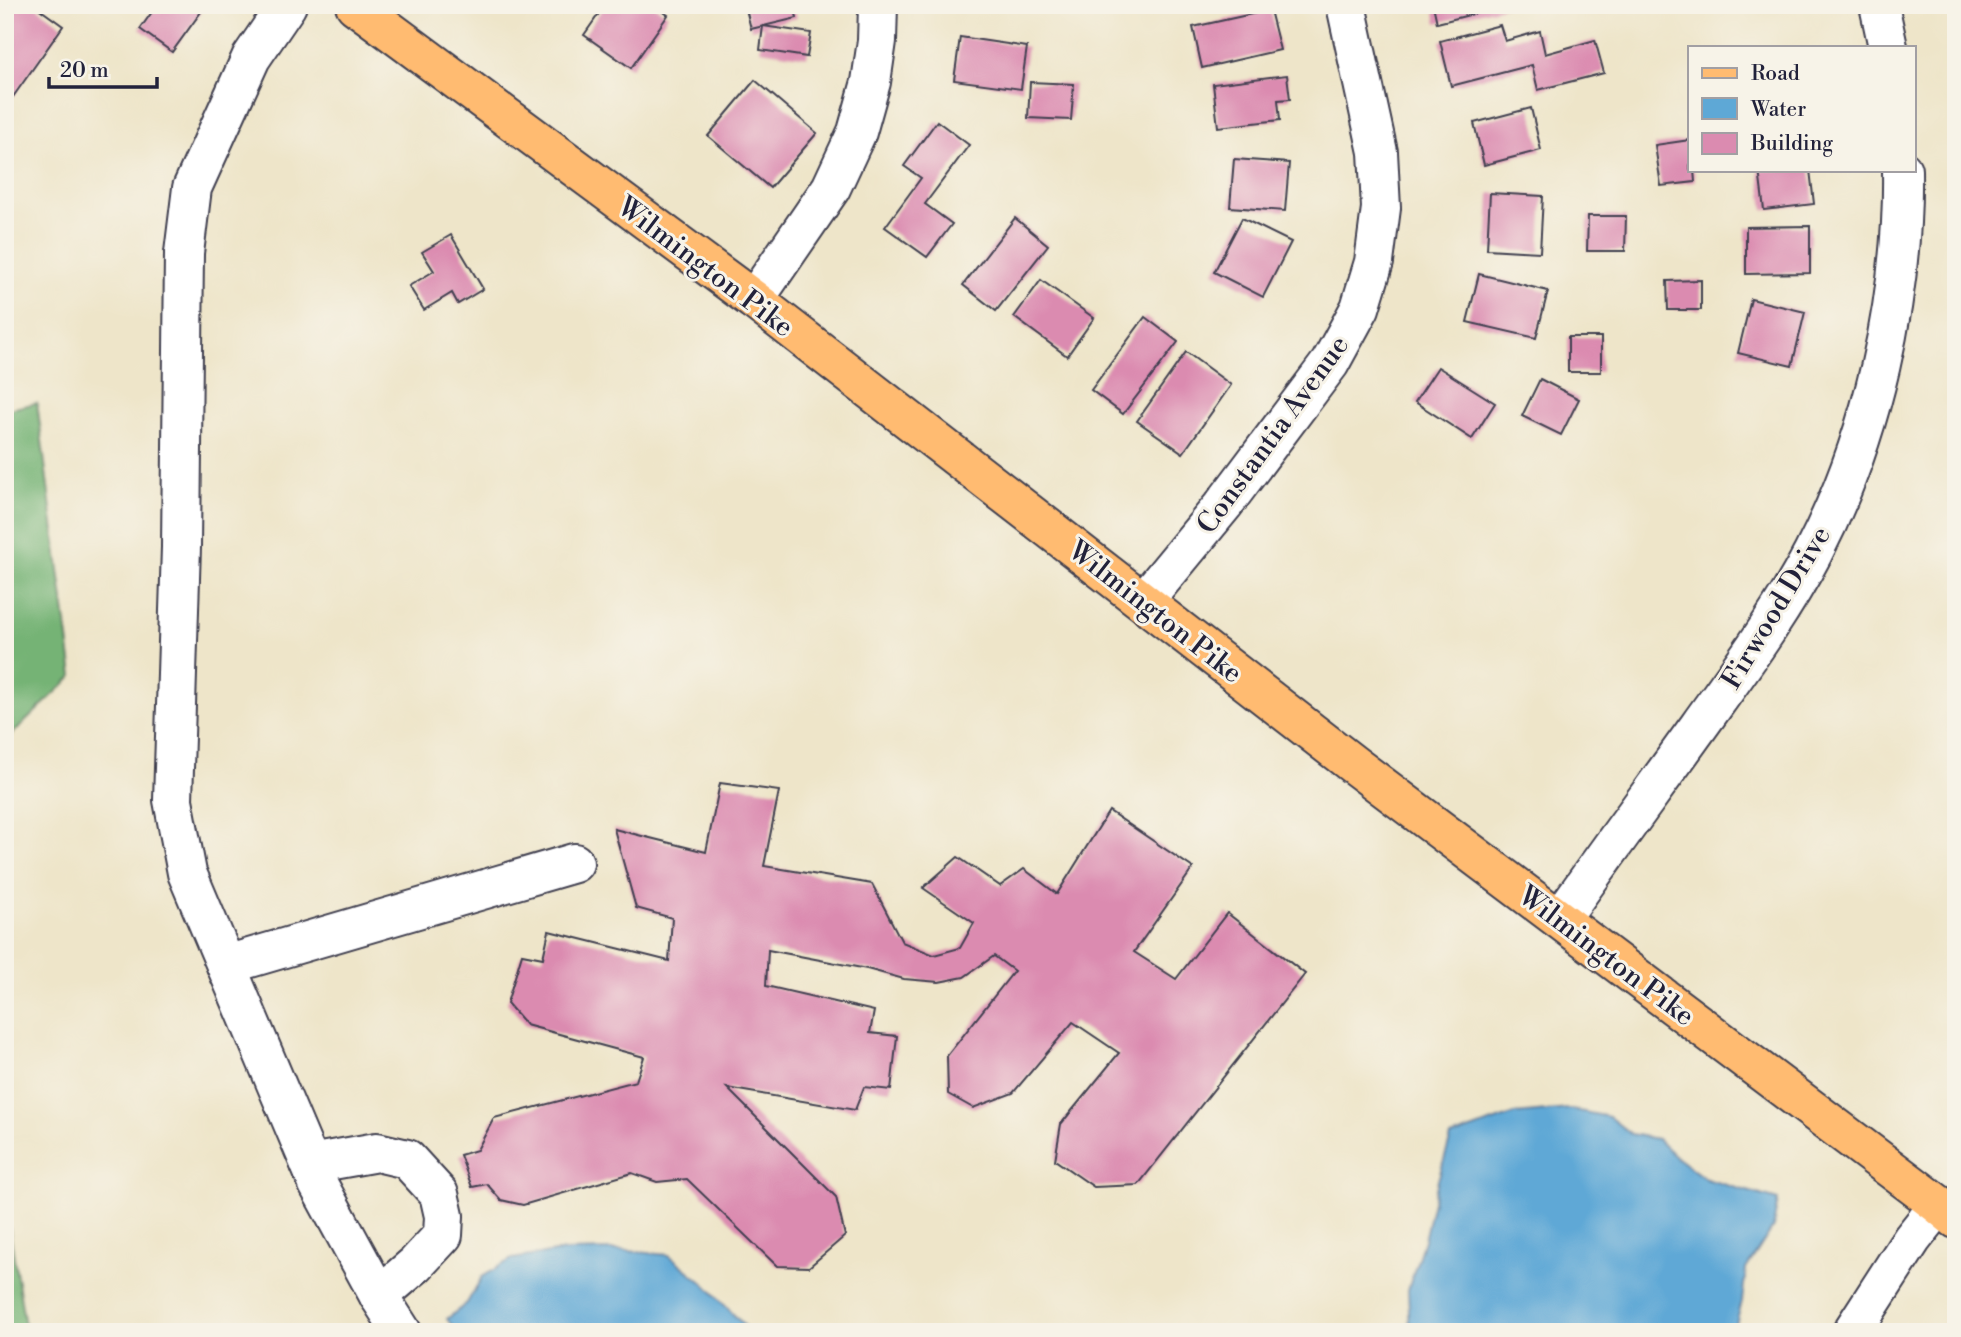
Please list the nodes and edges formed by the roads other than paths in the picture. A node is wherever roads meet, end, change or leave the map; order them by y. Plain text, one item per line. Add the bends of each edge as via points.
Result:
1 (287, 5) edge
2 (355, 5) edge
3 (878, 5) edge
4 (1346, 5) edge
5 (1879, 5) edge
6 (1888, 46) edge
7 (1902, 172) edge
8 (754, 300) junction
9 (1144, 601) junction
10 (574, 863) dead end
11 (1560, 919) junction
12 (226, 965) junction
13 (310, 1164) junction
14 (1948, 1212) edge
15 (379, 1297) junction
16 (402, 1332) edge
17 (1852, 1332) edge

1 - 12 street via 251,58 192,188 184,253 173,800 187,873
2 - 8 main road, Wilmington Pike
3 - 8 street via 871,82 857,132 831,188
4 - 9 street, Constantia Avenue via 1378,152 1381,208 1374,262 1360,308 1330,363
5 - 6 street
7 - 11 street, Firwood Drive via 1893,301 1878,380 1854,457 1823,532 1760,640
8 - 9 main road, Wilmington Pike
9 - 11 main road, Wilmington Pike
10 - 12 street
11 - 14 main road, Wilmington Pike
12 - 13 street
13 - 15 street
13 - 15 street via 387,1154 407,1159 439,1194 443,1236
14 - 17 street via 1912,1239
15 - 16 street

